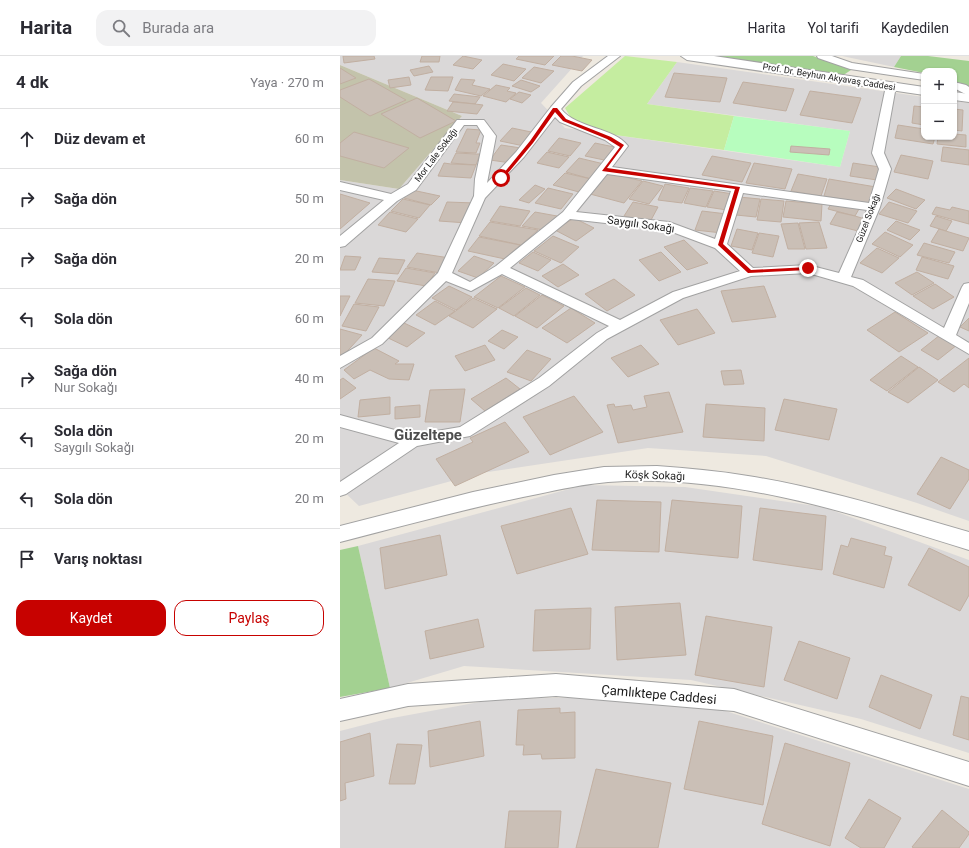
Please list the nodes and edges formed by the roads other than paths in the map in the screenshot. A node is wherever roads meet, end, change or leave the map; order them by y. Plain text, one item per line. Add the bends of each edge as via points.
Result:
1 (615, 56) edge
2 (687, 56) edge
3 (711, 56) edge
4 (822, 56) edge
5 (726, 61) junction
6 (921, 77) edge
7 (891, 86) junction
8 (957, 86) edge
9 (921, 91) edge
10 (969, 93) edge
11 (957, 96) edge
12 (969, 98) edge
13 (555, 108) junction
14 (604, 170) junction
15 (340, 186) edge
16 (738, 188) junction
17 (480, 196) junction
18 (393, 198) junction
19 (874, 207) junction
20 (567, 215) junction
21 (340, 243) edge
22 (720, 245) junction
23 (501, 269) junction
24 (750, 272) junction
25 (444, 275) junction
26 (842, 279) junction
27 (969, 287) edge
28 (620, 326) junction
29 (948, 336) junction
30 (969, 349) edge
31 (340, 363) edge
32 (340, 421) edge
33 (413, 441) junction
34 (340, 490) edge
35 (340, 534) edge
36 (969, 541) edge
37 (340, 710) edge
38 (969, 774) edge

1 - 13 street via 578,84
2 - 5 street, Prof. Dr. Beyhun Akyavaş Caddesi
3 - 5 street
4 - 6 street via 850,66
5 - 7 street, Prof. Dr. Beyhun Akyavaş Caddesi
7 - 9 street, Prof. Dr. Beyhun Akyavaş Caddesi
7 - 19 street, Güzel Sokağı via 878,153 885,169
8 - 10 street
11 - 12 street
13 - 14 street via 564,120 622,146
13 - 17 street via 532,142 501,178
14 - 16 street
14 - 20 street
15 - 18 street
16 - 19 street
16 - 22 street
17 - 18 street, Mor Lale Sokağı via 490,136 480,122 461,122 412,187
17 - 25 street
18 - 21 street, Mor Lale Sokağı
19 - 26 street, Güzel Sokağı
20 - 22 street, Saygılı Sokağı via 669,226
20 - 23 street
22 - 24 street, Saygılı Sokağı
23 - 25 street via 470,287
23 - 28 street
24 - 26 street via 808,268
24 - 28 street via 678,295
25 - 31 street via 377,341
26 - 29 street via 858,283
27 - 29 street
28 - 33 street via 602,336 544,382 464,432
29 - 30 street
32 - 33 street
33 - 34 street
35 - 36 street, Köşk Sokağı via 512,490 610,474 678,475 757,485 842,503
37 - 38 street, Çamlıktepe Caddesi via 408,695 556,685 734,700

